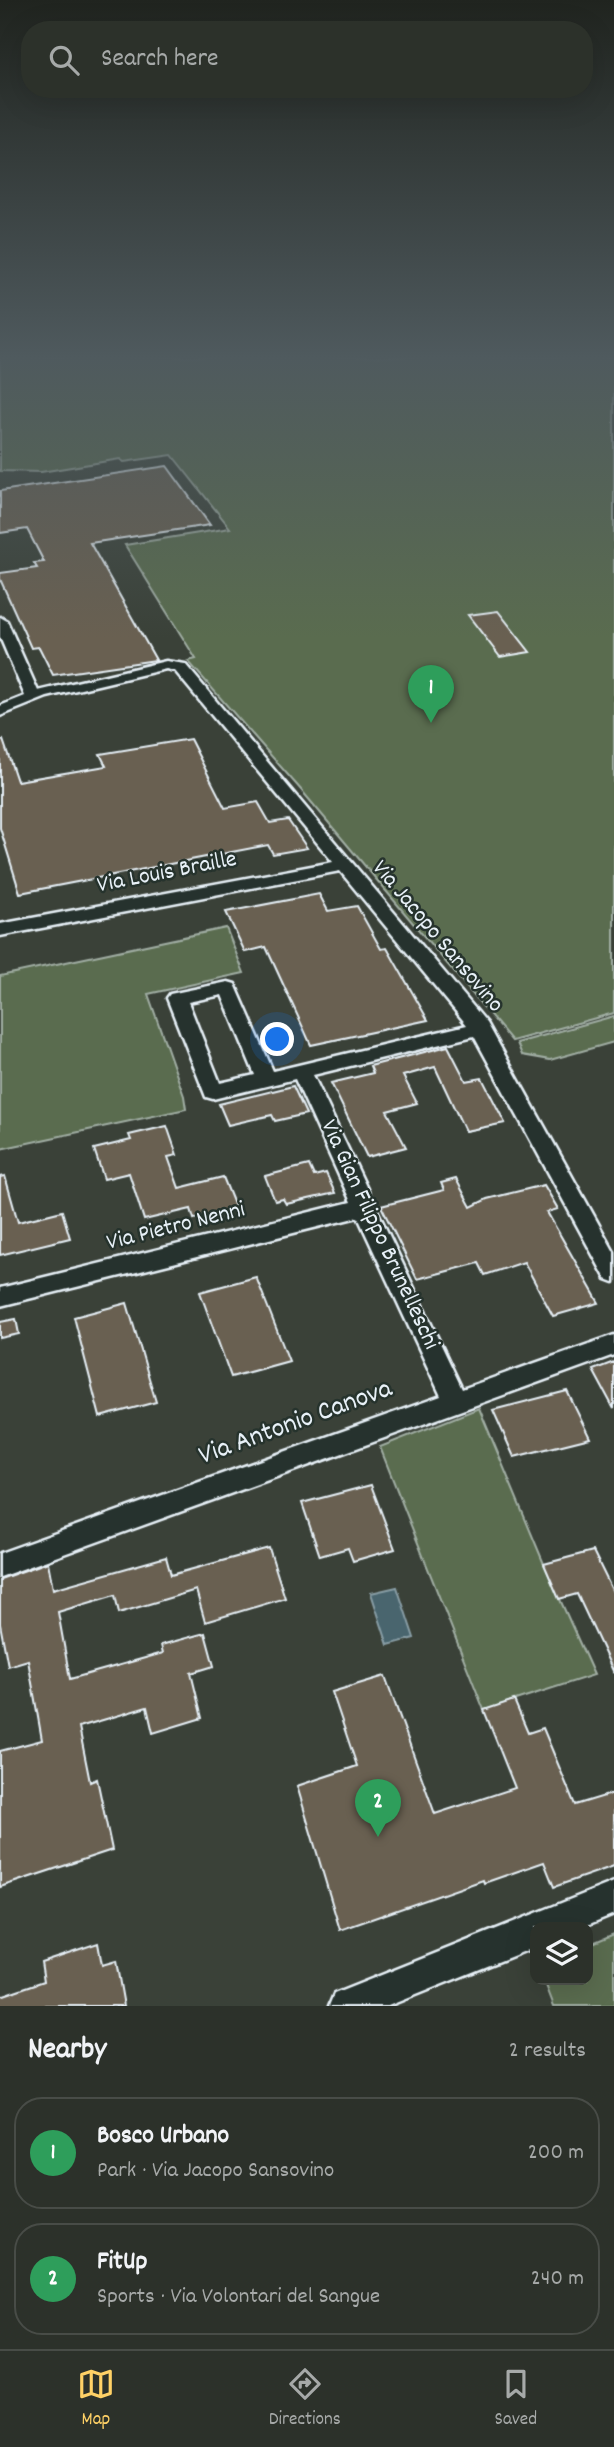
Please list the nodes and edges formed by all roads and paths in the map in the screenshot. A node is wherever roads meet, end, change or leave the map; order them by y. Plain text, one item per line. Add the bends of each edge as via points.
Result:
1 (0, 621) edge
2 (33, 697) junction
3 (0, 711) edge
4 (343, 865) junction
5 (0, 930) edge
6 (480, 1028) junction
7 (302, 1071) junction
8 (267, 1080) junction
9 (365, 1207) junction
10 (614, 1273) edge
11 (0, 1297) edge
12 (614, 1345) edge
13 (455, 1399) junction
14 (0, 1564) edge
15 (614, 1898) edge
16 (556, 1922) edge
17 (530, 1933) edge
18 (346, 2006) edge

1 - 2 street
2 - 3 street
2 - 4 street, Via Jacopo Sansovino via 166,665 180,667
4 - 5 street, Via Louis Braille
4 - 6 street, Via Jacopo Sansovino
6 - 7 street
6 - 10 street, Via Jacopo Sansovino
7 - 8 street
7 - 9 street, Via Gian Filippo Brunelleschi
8 - 8 street via 213,1092 177,998 228,988
9 - 11 street, Via Pietro Nenni
9 - 13 street, Via Gian Filippo Brunelleschi
12 - 13 street, Via Antonio Canova
13 - 14 street, Via Antonio Canova
15 - 16 street
17 - 18 street

